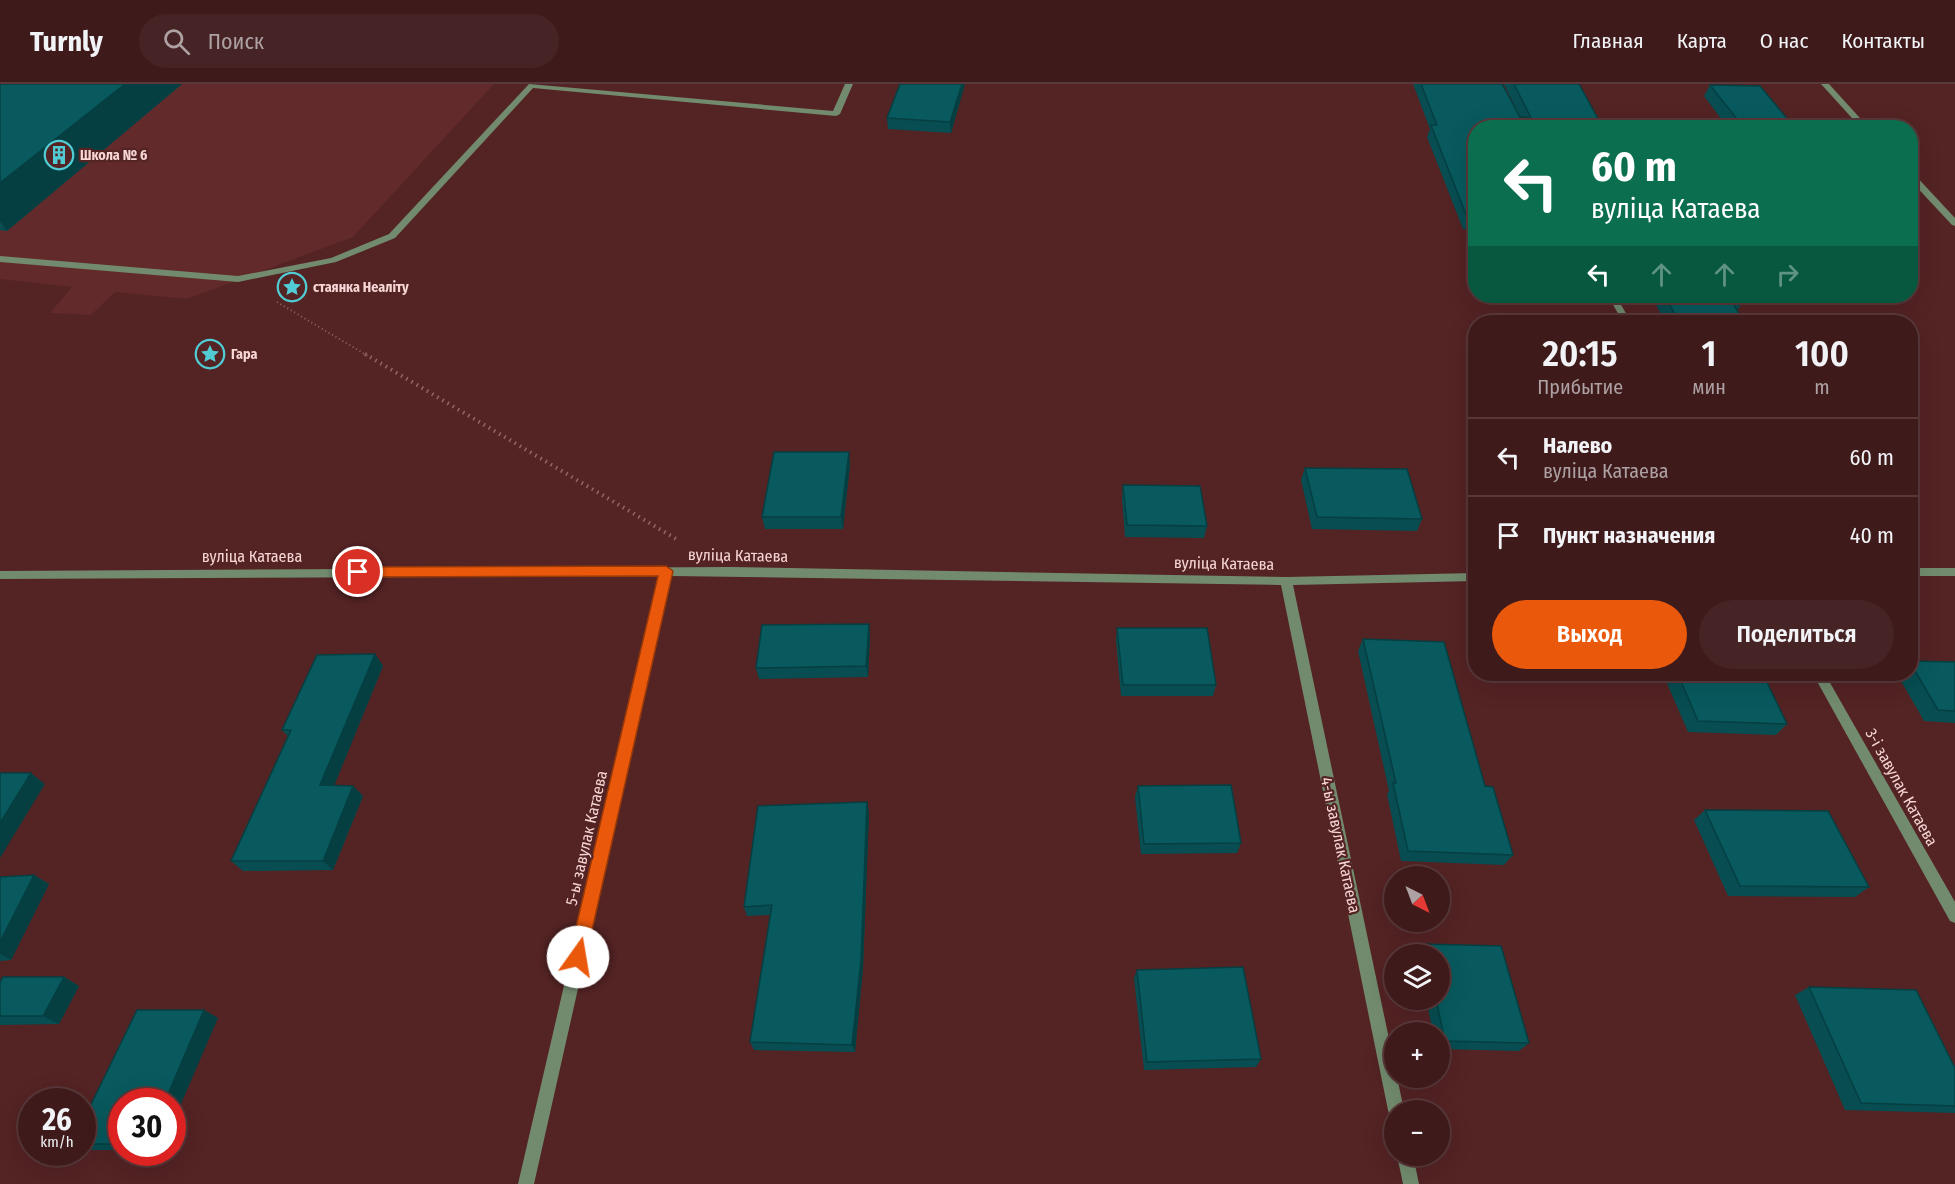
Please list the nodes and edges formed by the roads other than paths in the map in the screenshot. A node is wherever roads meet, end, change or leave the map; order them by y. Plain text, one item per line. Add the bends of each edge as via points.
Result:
1 (849, 84) edge
2 (1825, 84) edge
3 (532, 85) edge
4 (1859, 120) edge
5 (1918, 183) edge
6 (1955, 223) edge
7 (0, 259) edge
8 (666, 571) junction
9 (1918, 572) edge
10 (1955, 572) edge
11 (0, 575) edge
12 (1468, 577) edge
13 (1286, 580) junction
14 (1823, 681) edge
15 (1955, 916) edge
16 (1394, 1100) edge
17 (1407, 1166) edge
18 (526, 1184) edge
19 (1411, 1184) edge

1 - 3 street via 836,114
2 - 4 street
3 - 7 street via 392,236 333,260 238,279
5 - 6 street
8 - 11 street, вуліца Катаева
8 - 13 street, вуліца Катаева
8 - 18 street, 5-ы завулак Катаева
9 - 10 street
12 - 13 street, вуліца Катаева
13 - 16 street, 4-ы завулак Катаева
14 - 15 street, 3-і завулак Катаева
17 - 19 street

